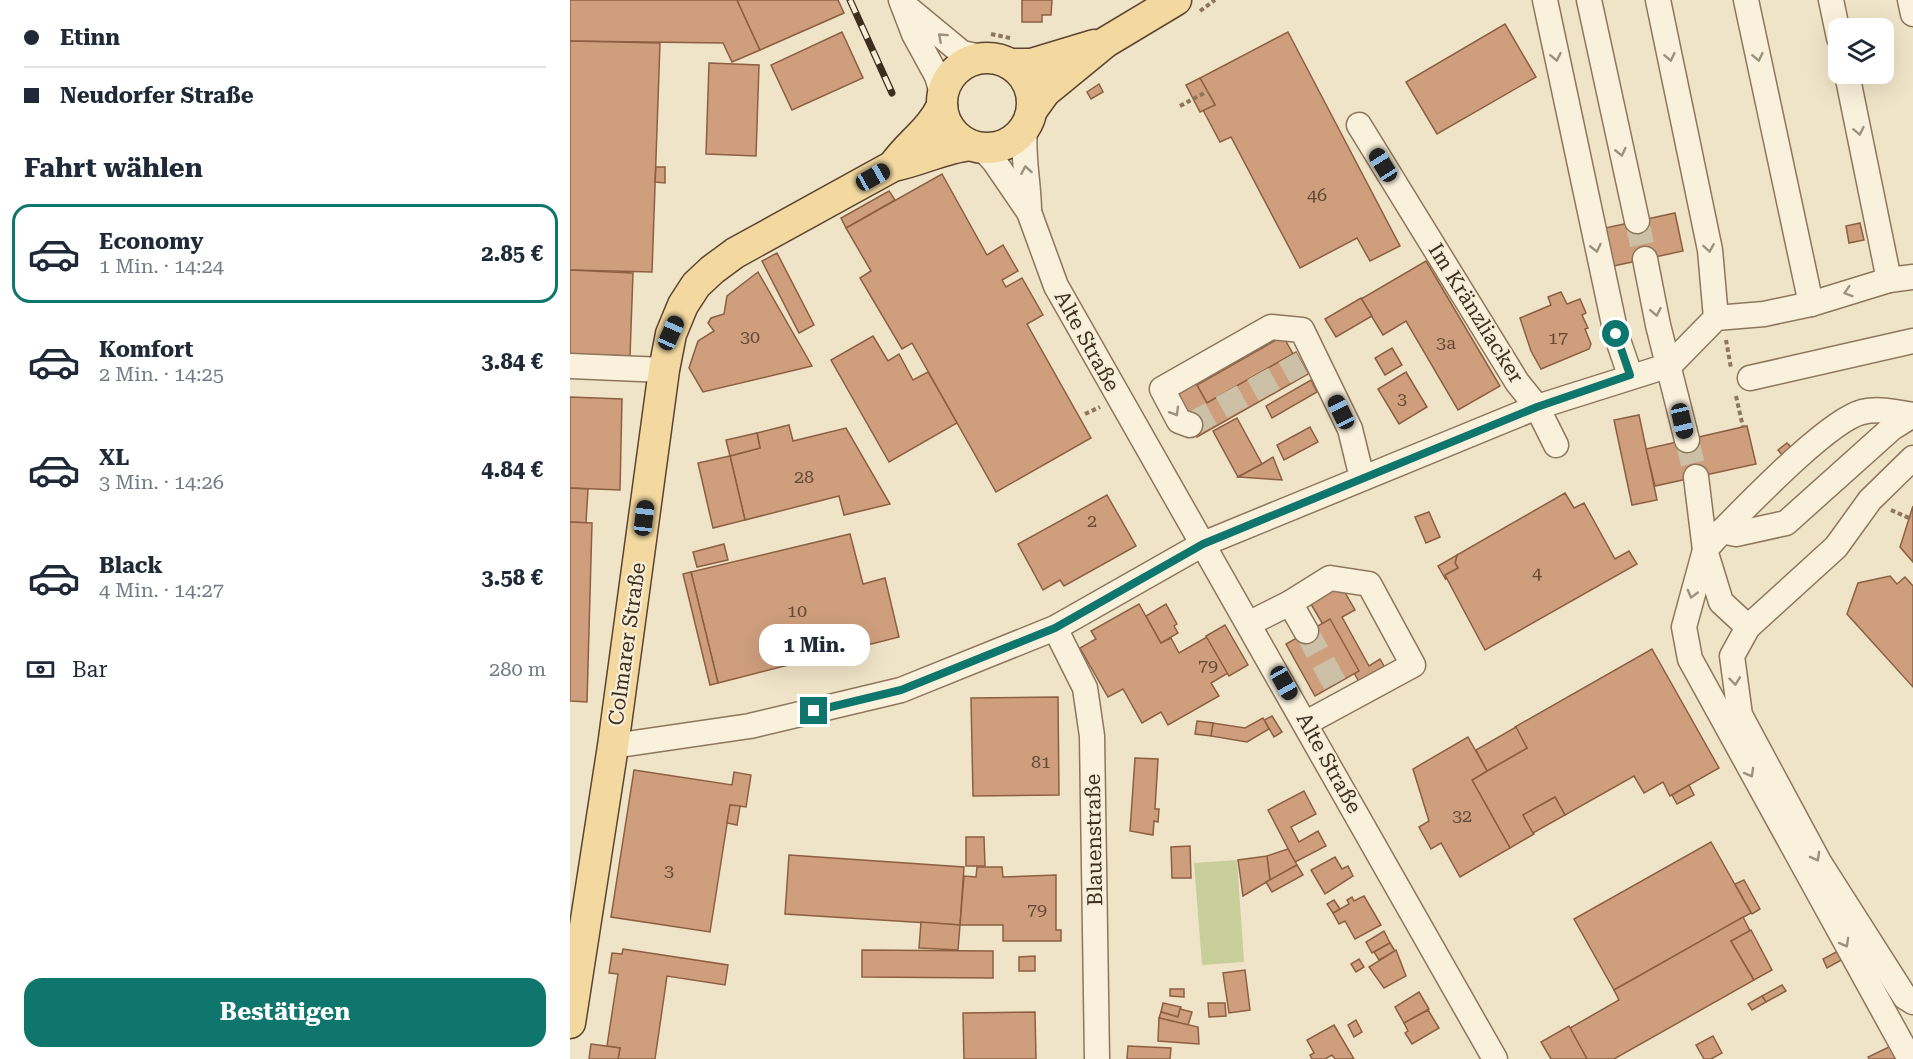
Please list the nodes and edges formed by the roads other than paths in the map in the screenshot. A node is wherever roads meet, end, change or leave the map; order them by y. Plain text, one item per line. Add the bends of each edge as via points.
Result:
1 (1176, 0) edge
2 (1545, 0) edge
3 (1589, 0) edge
4 (1658, 0) edge
5 (1746, 0) edge
6 (1831, 0) edge
7 (1910, 0) edge
8 (902, 3) edge
9 (1913, 14) edge
10 (1835, 18) edge
11 (1106, 42) junction
12 (998, 61) junction
13 (1849, 84) edge
14 (943, 102) junction
15 (1028, 119) junction
16 (1359, 125) dead end
17 (975, 146) junction
18 (893, 166) junction
19 (1029, 212) junction
20 (1636, 221) tunnel mouth
21 (1645, 259) tunnel mouth
22 (1913, 277) edge
23 (1889, 280) junction
24 (1811, 304) junction
25 (1716, 318) junction
26 (1913, 341) edge
27 (1670, 364) junction
28 (570, 366) edge
29 (664, 370) junction
30 (1630, 375) junction
31 (1750, 378) dead end
32 (1537, 407) junction
33 (1913, 415) edge
34 (1190, 425) dead end
35 (1686, 440) tunnel mouth
36 (1556, 445) dead end
37 (1913, 458) edge
38 (1696, 477) tunnel mouth
39 (1362, 478) junction
40 (1722, 531) junction
41 (1203, 544) junction
42 (1705, 549) junction
43 (1290, 603) junction
44 (1250, 623) junction
45 (1748, 627) junction
46 (1055, 628) junction
47 (1306, 631) tunnel mouth
48 (1306, 723) junction
49 (613, 746) junction
50 (1913, 1002) edge
51 (570, 1023) edge
52 (1097, 1059) edge
53 (1495, 1059) edge
54 (1910, 1059) edge

1 - 11 main road
2 -> 30 street via 1616,334
3 -> 20 street
4 -> 25 street via 1710,249
5 -> 24 street
6 - 10 street
7 - 9 street
12 -> 8 street via 962,53
8 - 14 street via 937,76
11 - 12 main road via 1031,64
11 - 15 main road via 1045,92
12 - 14 main road via 962,66 946,85
12 - 15 main road via 1021,72 1028,84
13 -> 23 street
14 - 17 main road via 951,129
14 - 18 main road, Colmarer Straße via 934,123 905,147
15 - 17 main road via 1005,144
19 -> 15 street, Alte Straße via 1022,149
16 - 32 street, Im Kränzliacker via 1517,382
17 - 18 main road, Colmarer Straße via 953,147
17 - 19 street, Alte Straße via 994,161
18 - 29 main road, Colmarer Straße via 712,270 683,305 671,333
19 - 41 street, Alte Straße via 1056,286
21 -> 27 street
22 - 23 street
23 -> 24 street
24 - 25 street via 1764,314
25 - 27 street
26 - 31 street
27 - 30 street
27 - 35 street
28 - 29 street
29 - 49 main road, Colmarer Straße
30 - 32 street
32 - 36 street
32 - 39 street, Im Kränzliacker
33 - 40 street via 1892,428 1786,523 1736,534
33 - 40 street via 1882,410 1841,420
39 -> 34 street via 1350,429 1309,361 1302,330 1271,327 1162,389 1179,421
37 - 45 street via 1870,500 1836,547
38 - 42 street
39 - 41 street, Im Kränzliacker
40 - 42 street
41 - 44 street, Alte Straße
41 - 46 street, Im Kränzliacker
42 - 45 street via 1721,602
42 -> 54 street via 1684,627 1690,659
43 - 44 street
43 - 47 street
43 - 48 street via 1330,578 1369,584 1413,665 1340,693
44 - 48 street, Alte Straße
45 -> 50 street via 1732,656 1740,715 1819,862 1905,997
46 - 49 street, Im Kränzliacker via 901,690 750,726
46 - 52 street, Blauenstraße via 1085,688 1092,736
48 - 53 street, Alte Straße
49 - 51 main road, Colmarer Straße

